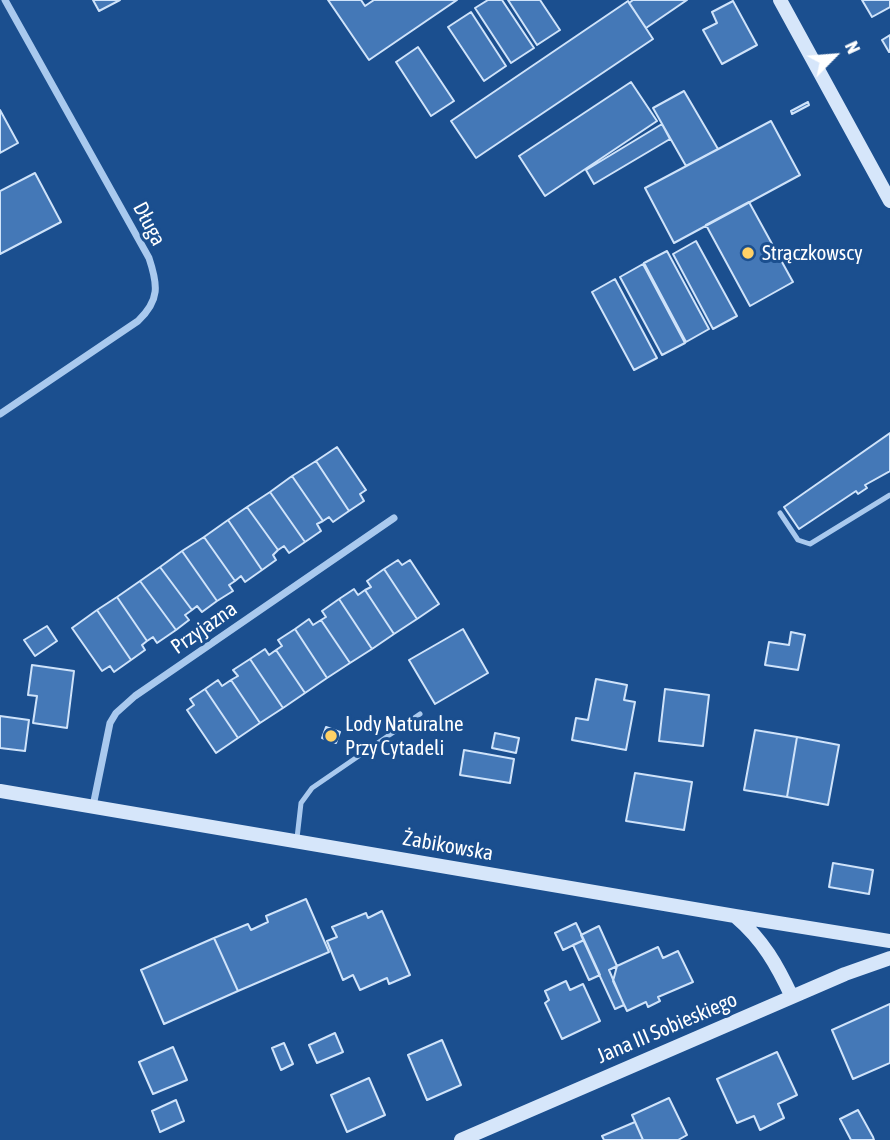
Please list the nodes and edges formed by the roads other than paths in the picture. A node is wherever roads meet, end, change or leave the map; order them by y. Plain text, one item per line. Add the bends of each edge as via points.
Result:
1 (5, 0) edge
2 (780, 0) edge
3 (890, 201) edge
4 (0, 414) edge
5 (890, 495) edge
6 (780, 513) dead end
7 (394, 518) dead end
8 (420, 714) dead end
9 (0, 791) edge
10 (93, 806) junction
11 (297, 842) junction
12 (734, 916) junction
13 (890, 941) edge
14 (890, 958) edge
15 (792, 997) junction
16 (461, 1140) edge

1 - 4 street, Długa via 149,258 156,286 154,300 138,321
2 - 3 street
5 - 6 lane via 810,544 798,540
7 - 10 street, Przyjazna via 116,713 106,737
8 - 11 lane via 312,788 301,803
9 - 10 street, Żabikowska
10 - 11 street, Żabikowska
11 - 12 street, Żabikowska
12 - 13 street, Żabikowska
12 - 15 street via 760,939
14 - 15 street, Jana III Sobieskiego
15 - 16 street, Jana III Sobieskiego

